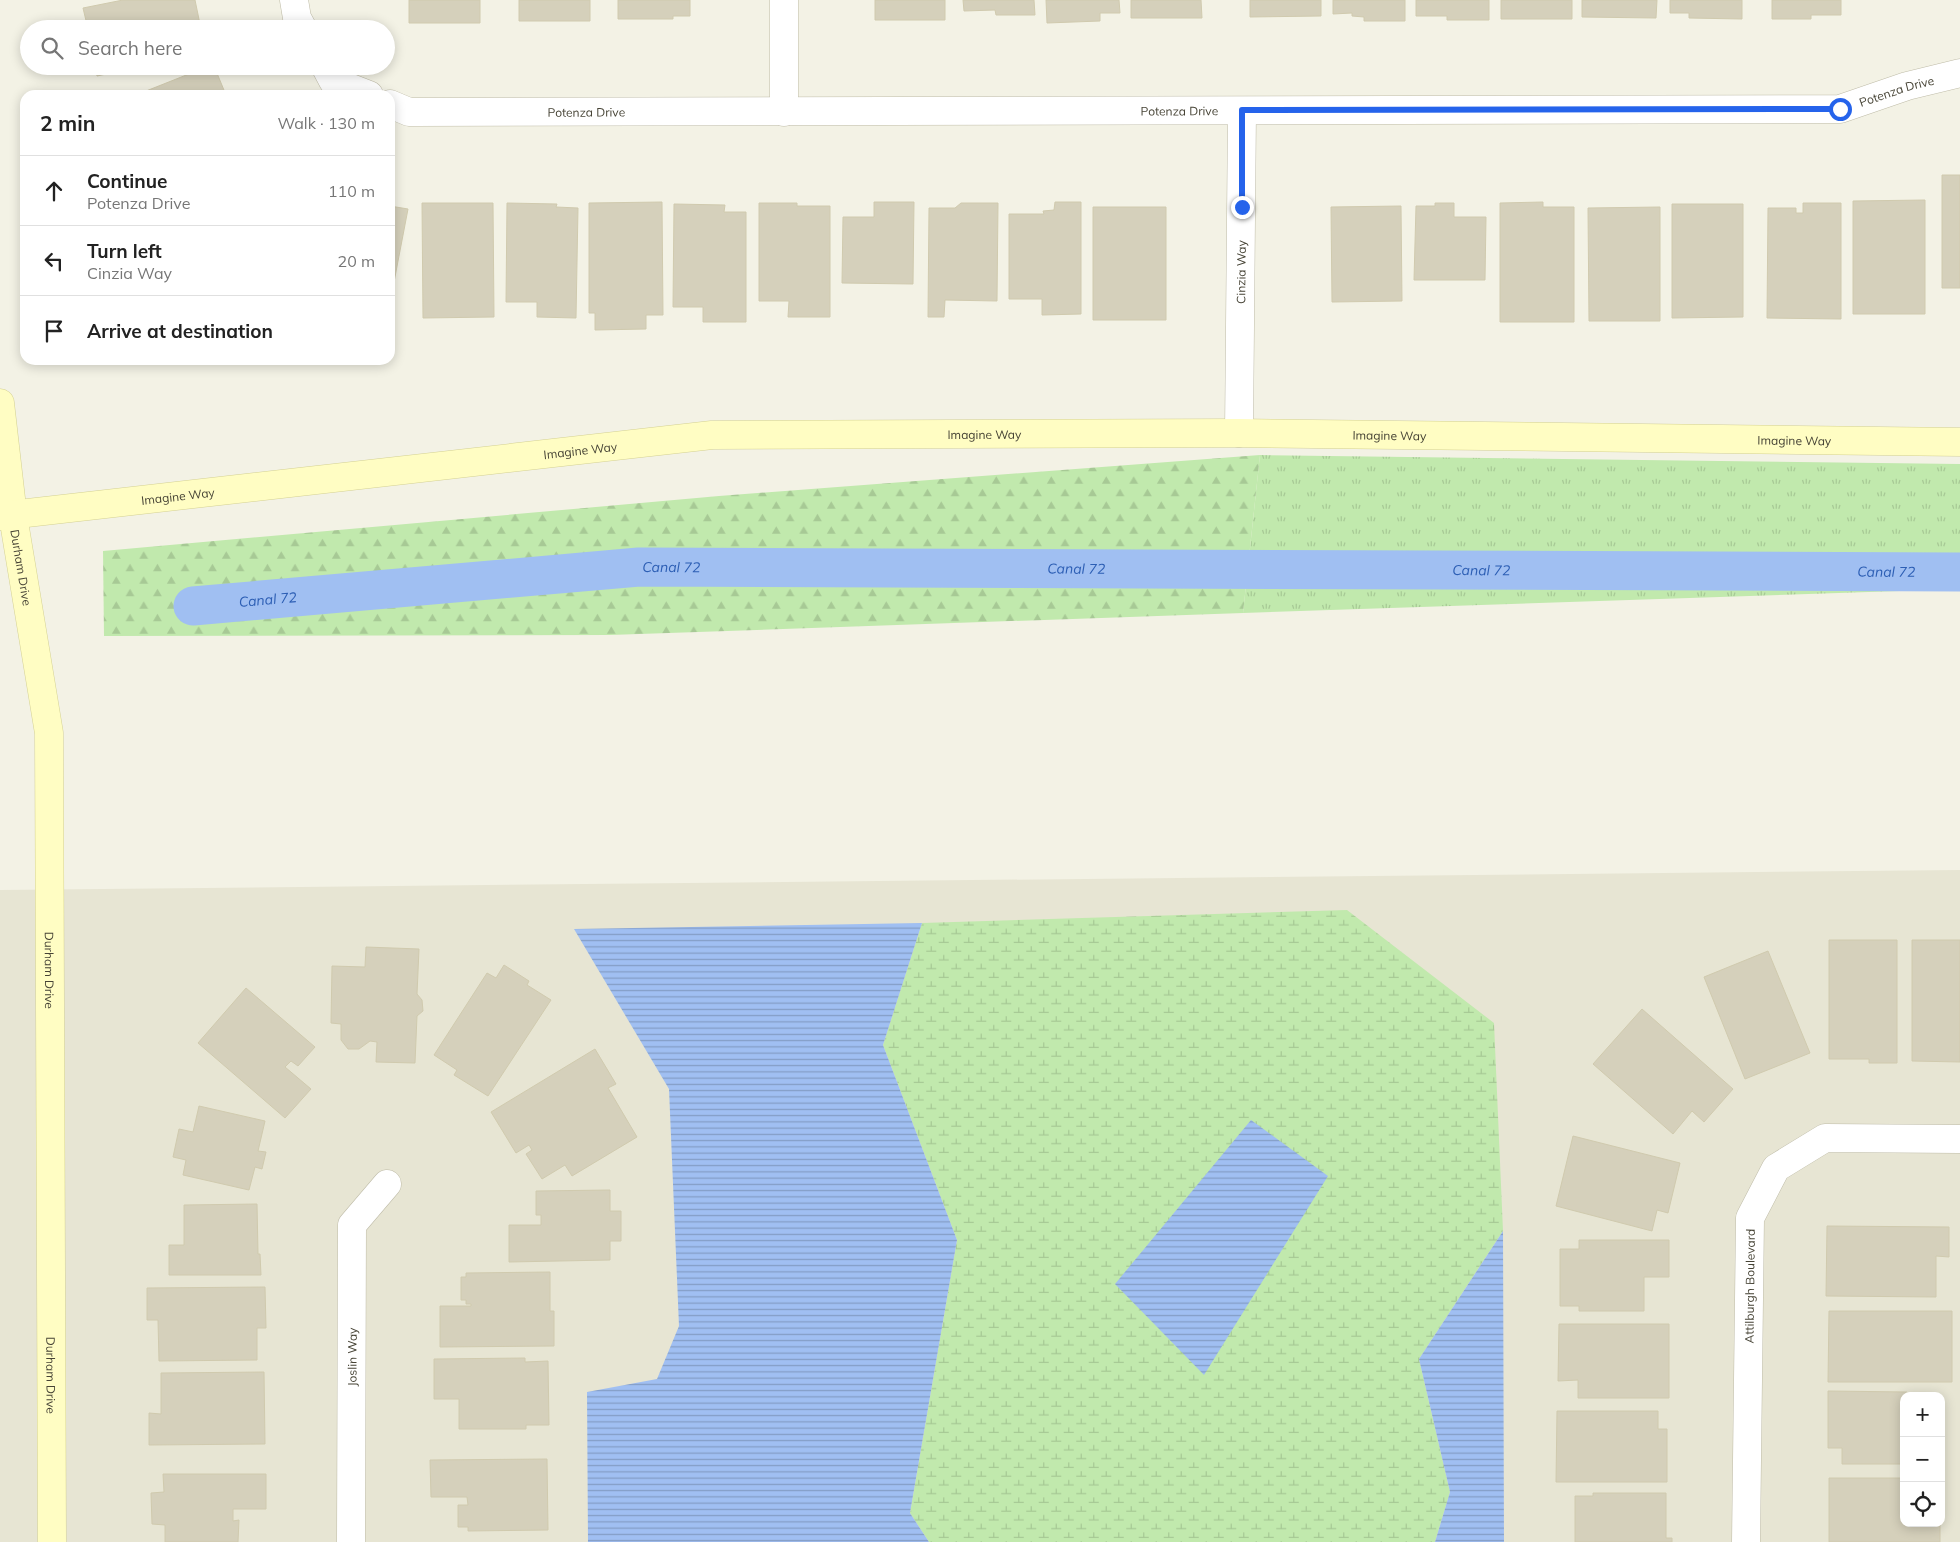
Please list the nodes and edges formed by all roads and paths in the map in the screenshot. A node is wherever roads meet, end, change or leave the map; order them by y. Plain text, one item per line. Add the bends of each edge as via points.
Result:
1 (294, 0) edge
2 (784, 0) edge
3 (298, 20) edge
4 (1960, 73) edge
5 (330, 75) edge
6 (356, 90) edge
7 (395, 106) edge
8 (1242, 110) junction
9 (784, 112) junction
10 (0, 403) edge
11 (1239, 433) junction
12 (1960, 442) edge
13 (7, 516) edge
14 (1960, 1139) edge
15 (387, 1184) dead end
16 (52, 1542) edge
17 (352, 1542) edge
18 (1746, 1542) edge

1 - 3 street
2 - 9 street
4 - 8 street, Potenza Drive via 1907,86 1840,109
5 - 6 street via 333,81
7 - 9 street, Potenza Drive via 409,112
8 - 9 street, Potenza Drive
8 - 11 street, Cinzia Way
10 - 13 street, Durham Drive
11 - 12 street, Imagine Way
11 - 13 street, Imagine Way via 712,435
13 - 16 street, Durham Drive via 49,733
14 - 18 street, Attilburgh Boulevard via 1824,1138 1776,1168 1750,1218
15 - 17 street, Joslin Way via 352,1225

